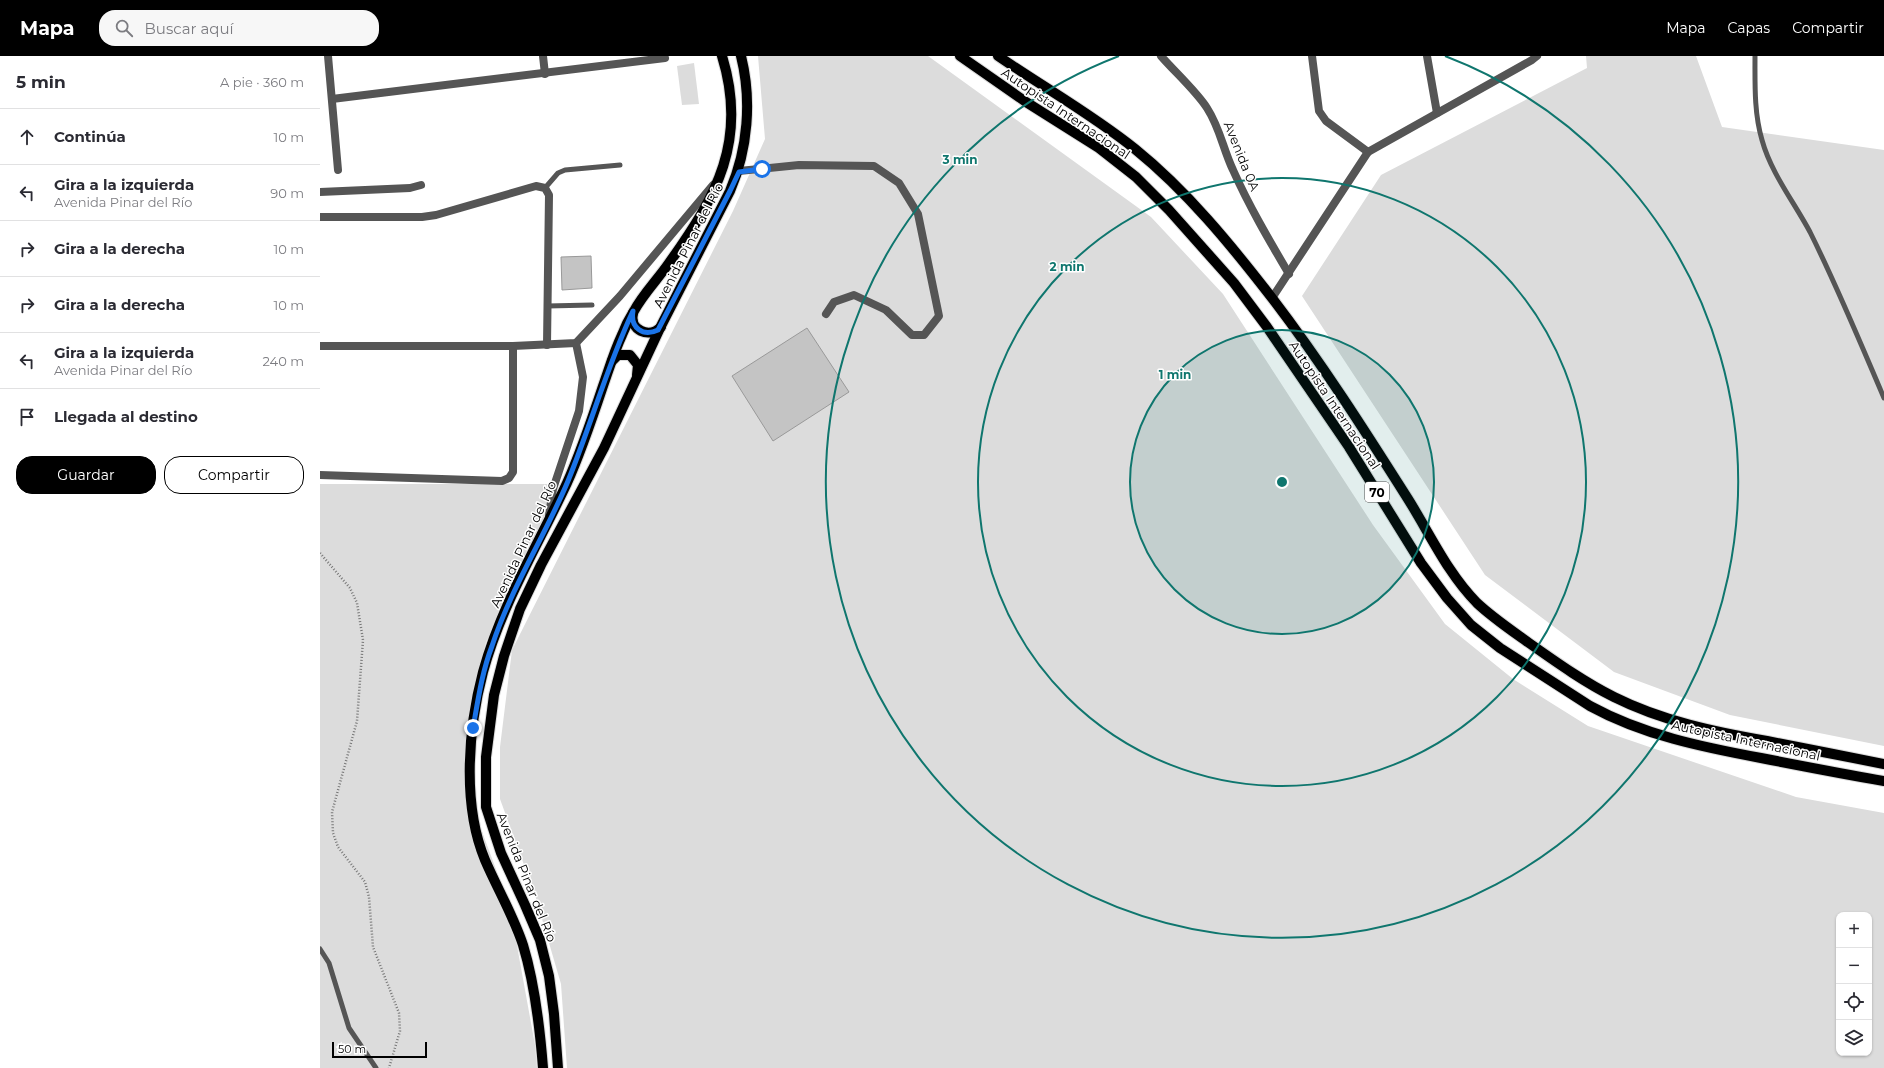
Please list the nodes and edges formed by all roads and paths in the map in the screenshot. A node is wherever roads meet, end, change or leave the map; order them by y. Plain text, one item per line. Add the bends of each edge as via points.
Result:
1 (328, 56) edge
2 (543, 56) edge
3 (722, 56) edge
4 (741, 56) edge
5 (960, 56) edge
6 (998, 56) edge
7 (1161, 56) edge
8 (1312, 56) edge
9 (1427, 56) edge
10 (1537, 56) edge
11 (1755, 56) edge
12 (664, 58) dead end
13 (545, 74) junction
14 (332, 99) junction
15 (1437, 114) junction
16 (1368, 152) junction
17 (620, 165) dead end
18 (338, 170) dead end
19 (739, 172) junction
20 (722, 173) junction
21 (421, 185) dead end
22 (545, 188) junction
23 (320, 192) edge
24 (320, 217) edge
25 (1289, 274) junction
26 (1272, 298) junction
27 (592, 305) dead end
28 (547, 306) junction
29 (633, 311) junction
30 (826, 314) dead end
31 (661, 326) junction
32 (576, 343) junction
33 (547, 344) junction
34 (320, 346) edge
35 (513, 346) junction
36 (610, 364) junction
37 (637, 377) junction
38 (1884, 398) edge
39 (320, 475) edge
40 (548, 521) junction
41 (320, 553) edge
42 (1884, 764) edge
43 (1884, 781) edge
44 (320, 948) edge
45 (376, 1068) edge
46 (389, 1068) edge
47 (543, 1068) edge
48 (558, 1068) edge

1 - 14 street
2 - 13 street
3 - 20 main road, Avenida Pinar del Río via 731,100 729,146
4 - 19 main road, Avenida Pinar del Río via 749,110
5 - 43 main road, Autopista Internacional / 70 via 1099,148 1136,177 1169,210 1234,283 1267,327 1349,447 1434,582 1466,620 1500,648 1590,706 1649,732 1698,746
6 - 26 main road, Autopista Internacional / 70 via 1109,130 1151,163 1225,241
7 - 25 street, Avenida 0A via 1213,117 1239,185
8 - 16 street via 1319,110 1326,121
9 - 15 street
10 - 15 street
11 - 38 lane via 1754,95 1762,141 1778,178 1809,230 1836,286
12 - 13 street
13 - 14 street
14 - 18 street
15 - 16 street
16 - 25 street
17 - 22 lane via 565,170 558,173
19 - 30 street via 798,165 874,166 899,183 918,214 939,316 924,335 912,335 886,310 854,295 834,302
19 - 31 main road, Avenida Pinar del Río
20 - 29 main road, Avenida Pinar del Río via 681,246
20 - 32 street via 620,296
21 - 23 street via 410,188
22 - 24 street via 536,186 422,217
22 - 28 street via 549,196
25 - 26 street
26 - 42 main road, Autopista Internacional / 70 via 1320,365 1410,502 1448,566 1476,601 1508,628 1600,690 1651,713 1722,733
27 - 28 lane
28 - 33 street
29 - 31 main road via 633,321 638,330 648,333 658,330
29 - 36 main road, Avenida Pinar del Río
31 - 37 main road, Avenida Pinar del Río
32 - 33 street
32 - 40 street via 583,377 579,411 553,489
33 - 35 street
34 - 35 street
35 - 39 street via 513,472 510,478 502,481
36 - 37 main road via 618,355 630,355 638,365
36 - 40 main road, Avenida Pinar del Río via 588,431
37 - 48 main road, Avenida Pinar del Río via 604,448 541,565 520,610 494,695 486,757 486,807 501,853 540,940 549,976
40 - 47 main road, Avenida Pinar del Río via 492,645 483,674 473,728 470,769 472,814 484,858 523,946 541,1039
41 - 46 path via 350,588 357,603 363,640 357,721 332,819 338,847 365,882 369,898 373,947 399,1013 400,1031
44 - 45 lane via 329,963 349,1028

